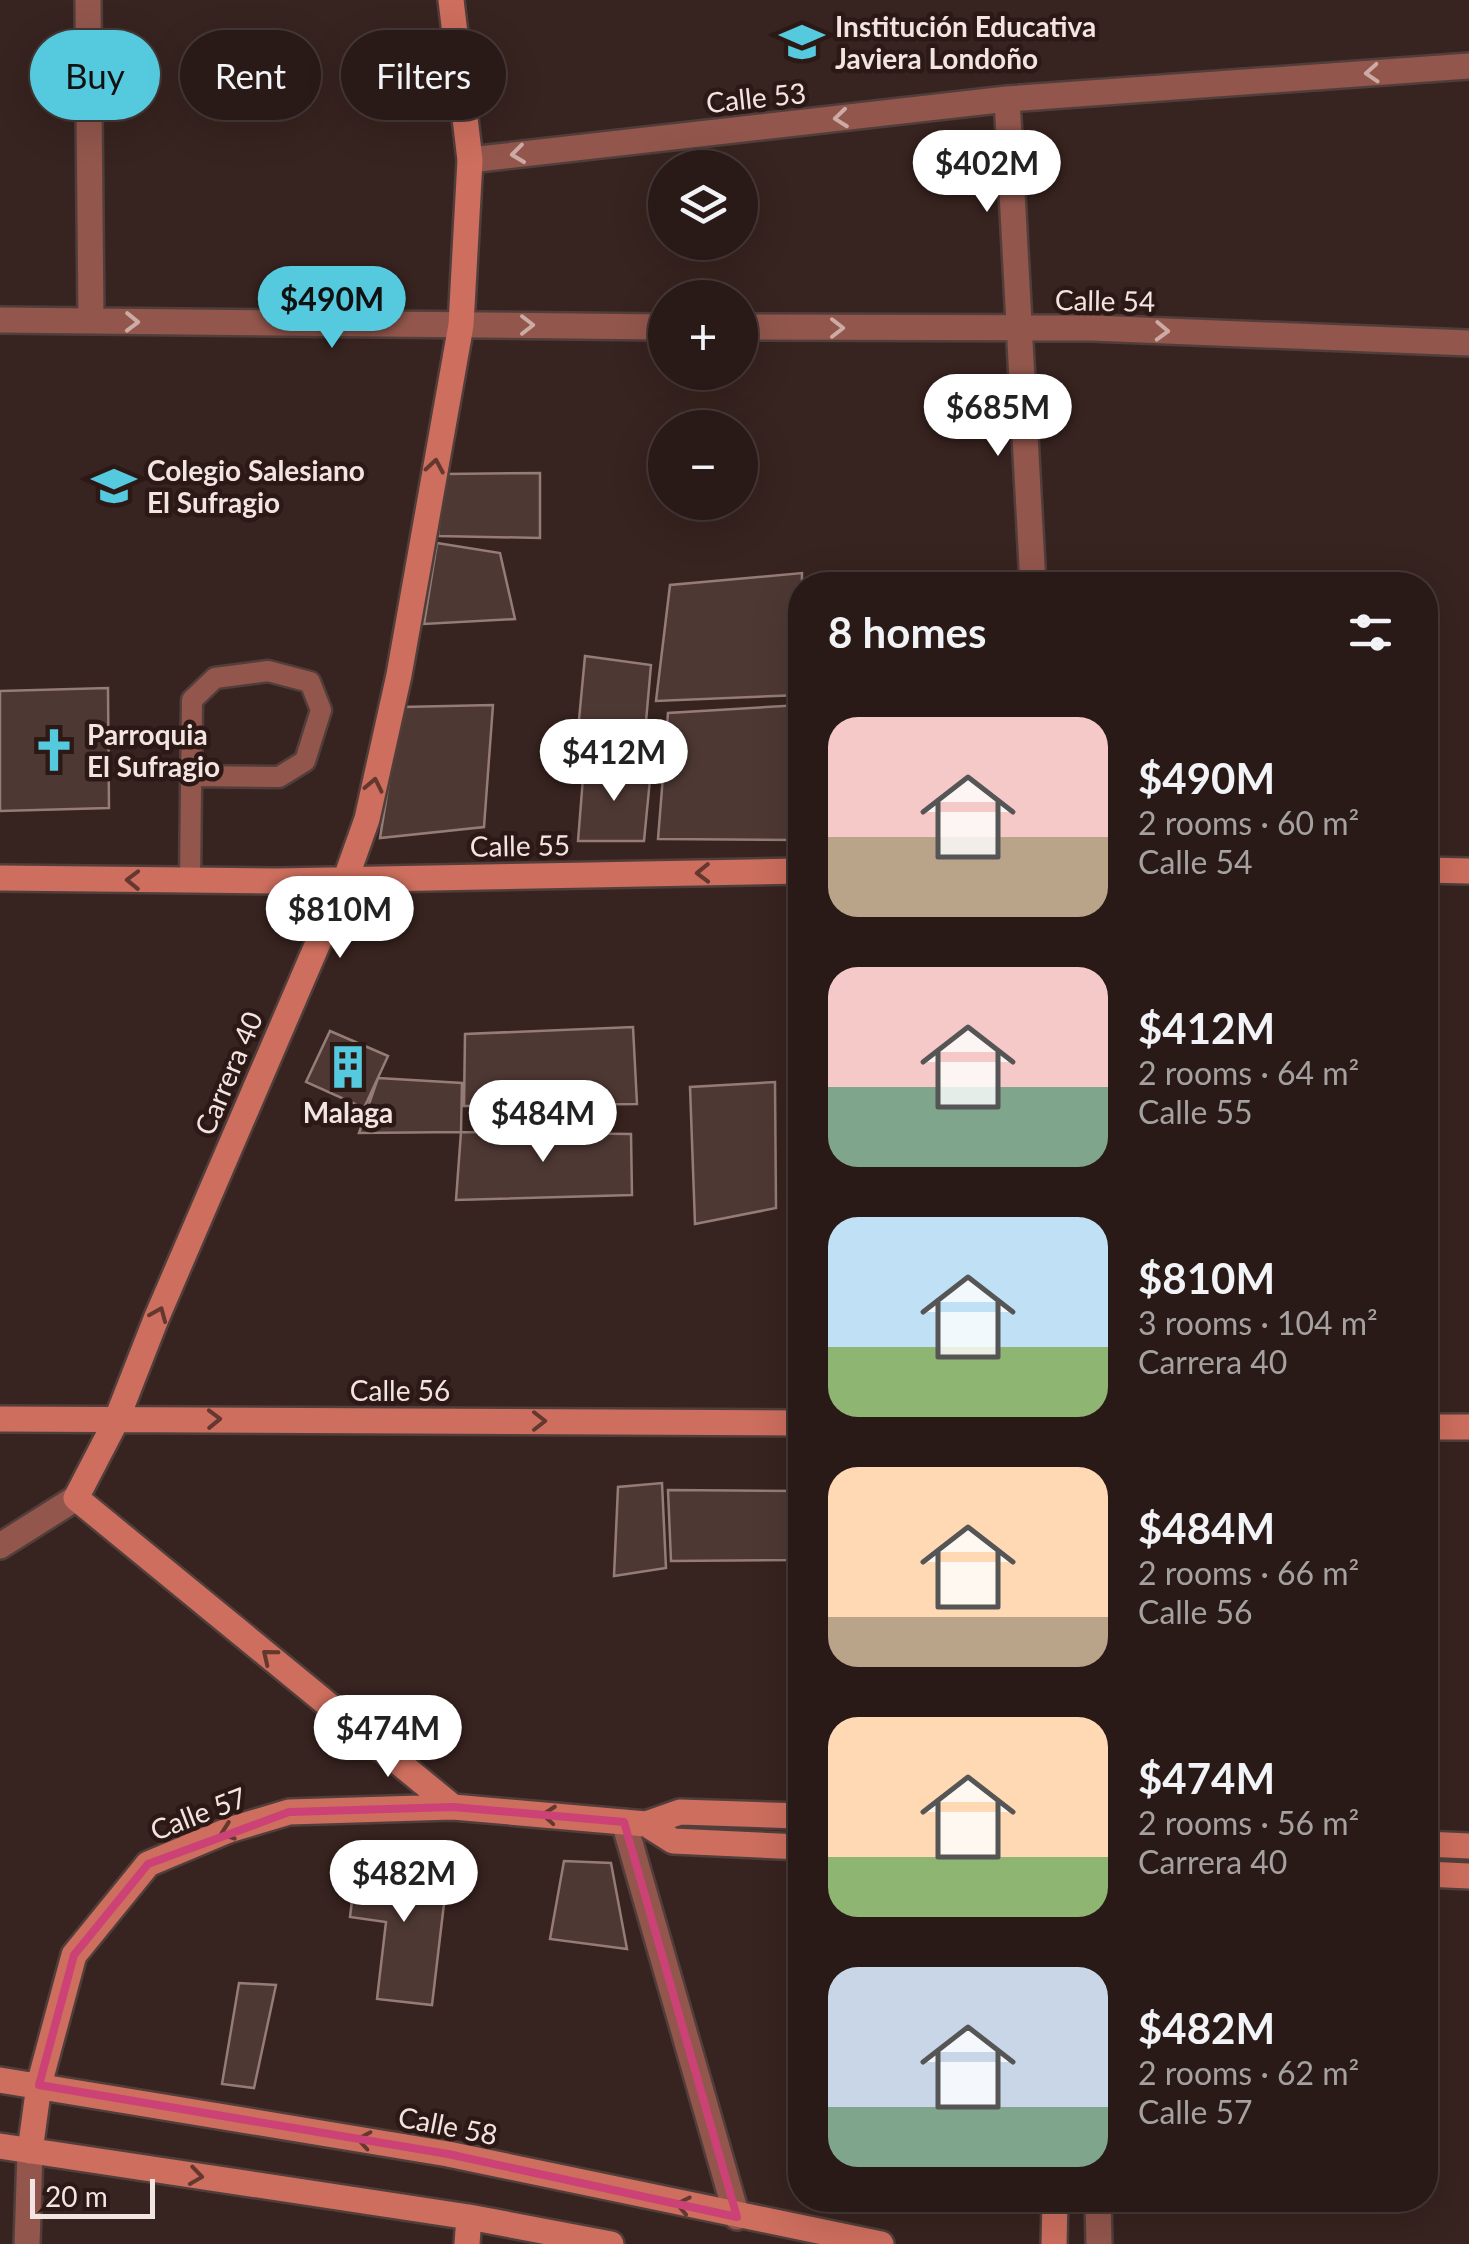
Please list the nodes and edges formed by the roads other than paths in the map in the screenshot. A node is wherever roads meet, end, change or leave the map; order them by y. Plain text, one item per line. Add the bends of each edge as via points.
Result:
1 (88, 0) edge
2 (450, 0) edge
3 (1469, 66) edge
4 (1007, 99) junction
5 (470, 160) junction
6 (0, 320) edge
7 (91, 321) junction
8 (461, 325) junction
9 (648, 327) edge
10 (758, 327) edge
11 (1018, 330) junction
12 (1469, 343) edge
13 (1032, 572) edge
14 (191, 776) junction
15 (1438, 870) edge
16 (788, 871) edge
17 (1469, 871) edge
18 (0, 878) edge
19 (346, 878) junction
20 (190, 881) junction
21 (0, 1418) edge
22 (116, 1421) junction
23 (788, 1424) edge
24 (1438, 1427) edge
25 (1469, 1427) edge
26 (76, 1498) junction
27 (0, 1546) edge
28 (453, 1807) junction
29 (788, 1816) edge
30 (635, 1823) junction
31 (1438, 1845) edge
32 (1469, 1846) edge
33 (788, 1847) edge
34 (1438, 1875) edge
35 (1469, 1876) edge
36 (0, 2080) edge
37 (39, 2086) junction
38 (0, 2146) edge
39 (30, 2152) junction
40 (1051, 2212) edge
41 (1055, 2212) edge
42 (1098, 2212) edge
43 (470, 2216) junction
44 (737, 2216) junction
45 (27, 2244) edge
46 (467, 2244) edge
47 (611, 2244) edge
48 (881, 2244) edge
49 (1031, 2244) edge
50 (1054, 2244) edge
51 (1099, 2244) edge

1 - 7 street
2 - 5 street, Carrera 40
3 -> 4 street, Calle 53
4 -> 5 street, Calle 53
4 - 11 street
5 - 8 street, Carrera 40
6 - 7 street
7 -> 8 street
8 -> 9 street
19 -> 8 street, Carrera 40 via 367,818 398,675
10 -> 11 street, Calle 54
11 -> 12 street, Calle 54
11 - 13 street
14 - 14 lane via 192,700 215,678 268,672 310,682 321,710 304,760 279,777
14 - 20 lane
15 - 17 street
16 -> 19 street, Calle 55
20 -> 18 street, Calle 55
19 - 20 street, Calle 55
22 -> 19 street, Carrera 40
21 - 22 street, Calle 56
22 -> 23 street, Calle 56
22 - 26 street, Carrera 40
24 - 25 street
26 - 27 street
28 -> 26 street
30 -> 28 street, Calle 57
28 -> 37 street, Calle 57 via 289,1812 148,1864 74,1954
29 - 30 street, Calle 57 via 680,1812
30 - 33 street, Calle 57 via 674,1842
30 - 44 street
31 - 32 street
34 - 35 street
36 - 37 street, Calle 58
37 - 39 street, Calle 57
44 -> 37 street, Calle 58 via 448,2154
38 - 39 street
39 -> 43 street
39 - 45 street
40 - 49 street
41 - 50 street
42 - 51 street
43 - 46 street
43 - 47 street
44 - 48 street, Calle 58

